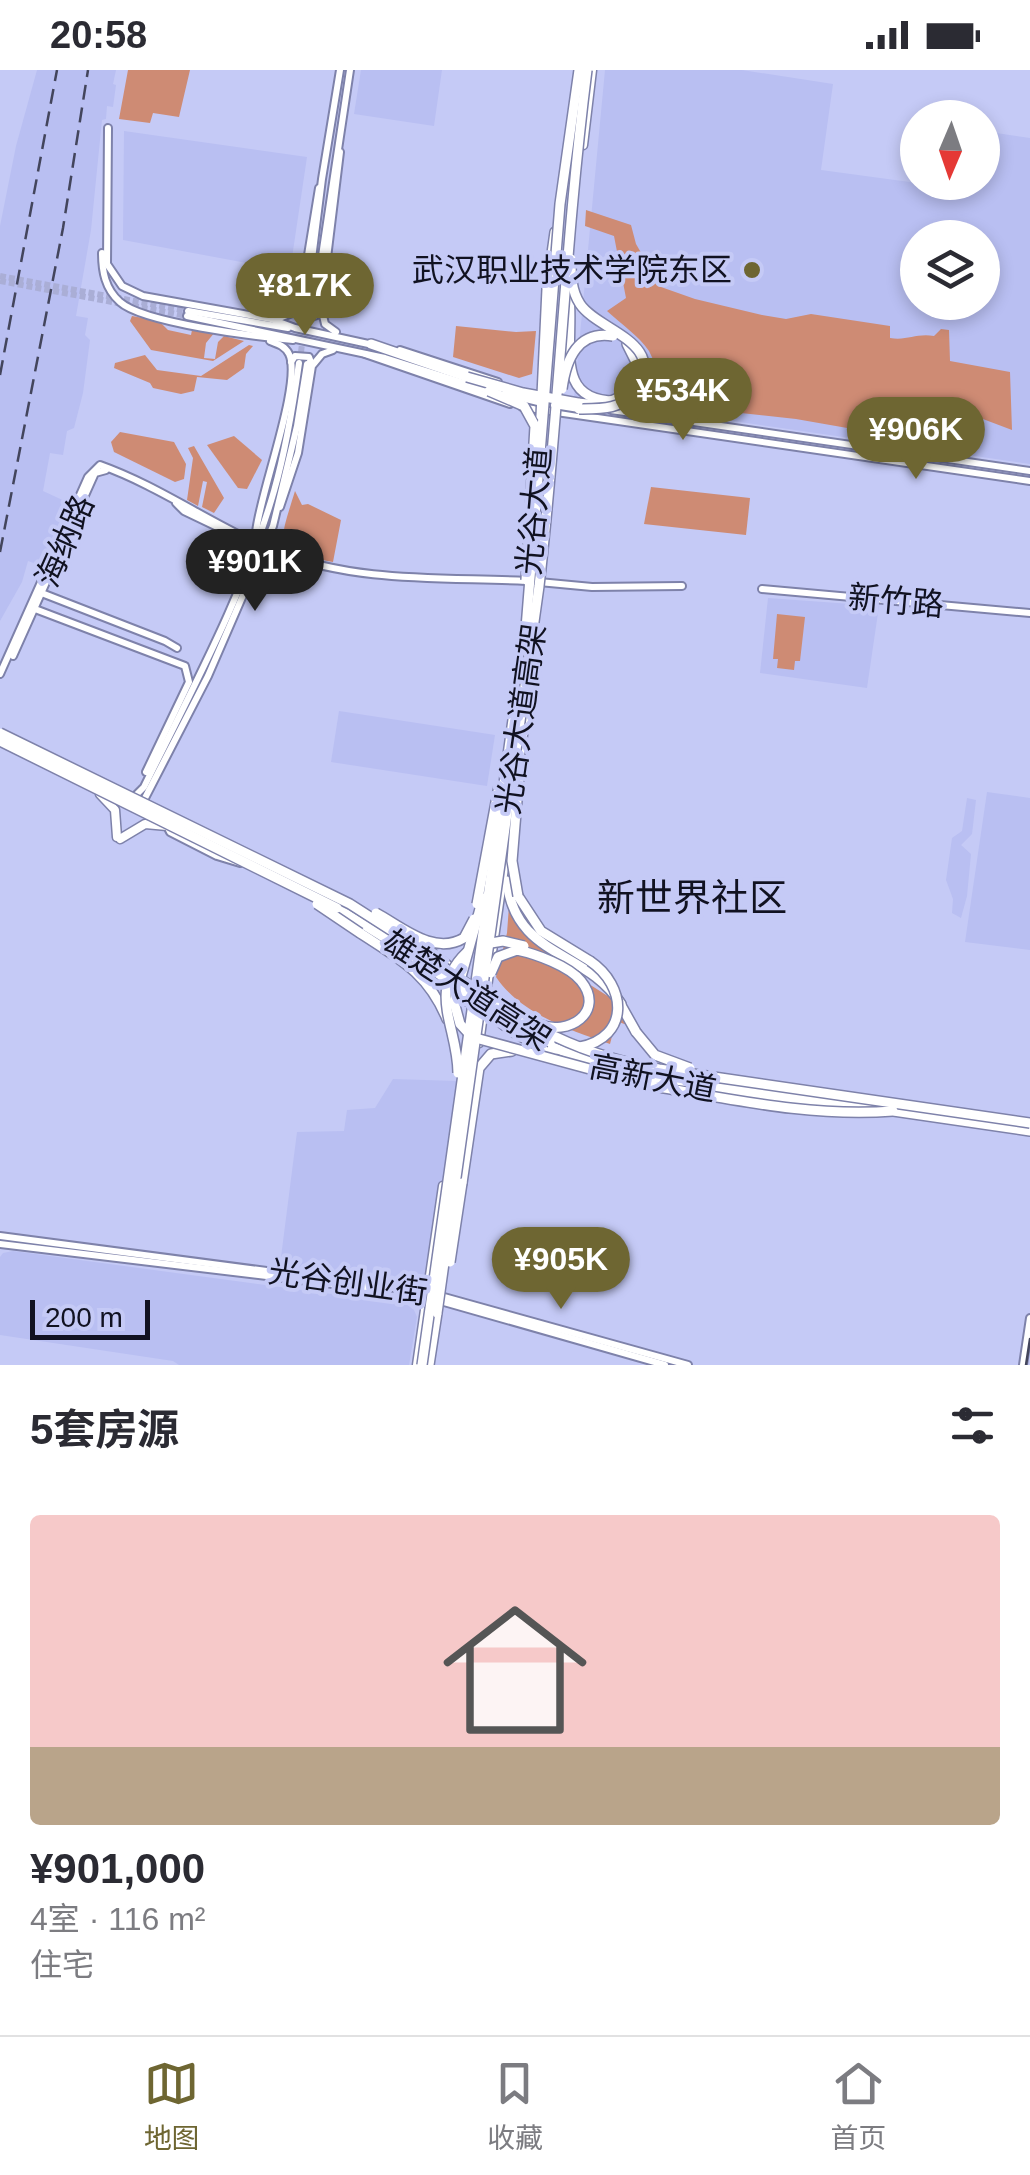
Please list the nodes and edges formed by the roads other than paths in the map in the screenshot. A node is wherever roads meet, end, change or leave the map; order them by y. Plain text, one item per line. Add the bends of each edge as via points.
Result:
1 (340, 70) edge
2 (350, 70) edge
3 (577, 70) edge
4 (590, 70) edge
5 (570, 221) junction
6 (555, 232) junction
7 (566, 280) junction
8 (150, 297) junction
9 (310, 307) junction
10 (144, 314) junction
11 (271, 319) junction
12 (294, 328) junction
13 (260, 337) junction
14 (345, 338) junction
15 (293, 340) junction
16 (338, 348) junction
17 (368, 349) junction
18 (302, 364) junction
19 (489, 391) junction
20 (543, 399) junction
21 (555, 401) junction
22 (615, 401) junction
23 (579, 409) junction
24 (542, 411) junction
25 (555, 413) junction
26 (555, 431) junction
27 (543, 442) junction
28 (808, 447) junction
29 (553, 466) junction
30 (1030, 471) edge
31 (1030, 481) edge
32 (259, 545) junction
33 (529, 581) junction
34 (542, 582) junction
35 (682, 586) dead end
36 (762, 589) dead end
37 (40, 593) junction
38 (58, 600) junction
39 (33, 608) junction
40 (52, 613) junction
41 (1030, 613) edge
42 (526, 628) junction
43 (177, 648) dead end
44 (0, 674) edge
45 (0, 684) edge
46 (528, 698) junction
47 (522, 728) junction
48 (0, 731) edge
49 (0, 742) edge
50 (508, 755) junction
51 (60, 759) junction
52 (56, 770) junction
53 (100, 794) junction
54 (140, 798) junction
55 (167, 826) junction
56 (498, 832) junction
57 (268, 864) junction
58 (252, 866) junction
59 (425, 954) junction
60 (472, 984) junction
61 (486, 995) junction
62 (470, 1000) junction
63 (622, 1004) junction
64 (484, 1011) junction
65 (450, 1026) junction
66 (514, 1027) junction
67 (476, 1042) junction
68 (520, 1052) junction
69 (607, 1070) junction
70 (709, 1084) junction
71 (781, 1086) junction
72 (457, 1111) junction
73 (894, 1111) junction
74 (1028, 1119) edge
75 (1030, 1133) edge
76 (0, 1236) edge
77 (0, 1244) edge
78 (426, 1294) junction
79 (438, 1298) junction
80 (436, 1314) junction
81 (1030, 1318) edge
82 (425, 1365) edge
83 (665, 1365) edge
84 (688, 1365) edge
85 (1023, 1365) edge

1 - 9 main road
2 - 9 main road
3 - 6 main road, 光谷大道
3 - 27 highway, 光谷大道高架, bridge
4 - 5 highway, 光谷大道高架, bridge
4 - 7 main road, 光谷大道
5 - 23 highway, bridge via 577,299 634,343 642,367 636,391 623,402
5 - 26 highway, 光谷大道高架, bridge
6 - 20 main road, 光谷大道
6 - 27 highway, bridge via 540,388
7 - 21 main road, 光谷大道
7 - 22 highway, bridge via 570,365 578,388 592,399
8 - 10 main road via 139,305
8 - 10 main road via 122,286 106,264 108,128 102,269 118,301
8 - 11 main road
9 - 11 main road
9 - 14 main road
10 - 13 main road
11 - 12 main road
12 - 14 main road
12 - 15 main road via 188,313
13 - 15 main road
13 - 18 main road
14 - 17 main road
15 - 16 main road
16 - 17 main road
16 - 18 main road
17 - 19 main road, bridge
17 - 20 main road via 427,358
17 - 22 highway, bridge via 523,394 592,405
17 - 24 main road via 484,396
18 - 32 main road via 257,520
18 - 32 main road via 298,454 285,499
19 - 23 main road, bridge
19 - 42 highway, bridge via 524,406 535,426
20 - 21 main road
20 - 24 main road, 光谷大道
21 - 25 main road, 光谷大道
21 - 30 main road
22 - 26 highway, bridge via 634,382 636,358 620,338 594,336 566,366
23 - 28 main road, bridge
24 - 25 main road
24 - 33 main road, 光谷大道
25 - 28 main road
25 - 34 main road, 光谷大道
26 - 29 highway, 光谷大道高架, bridge
27 - 42 highway, 光谷大道高架, bridge
28 - 31 main road
29 - 46 highway, bridge via 548,562
29 - 47 highway, 光谷大道高架, bridge
32 - 33 main road, 海纳路 via 298,562 356,574
32 - 37 main road, 海纳路 via 100,464
32 - 54 main road via 208,676
33 - 34 main road, 海纳路
33 - 60 main road, 光谷大道
34 - 35 main road, 海纳路
34 - 46 main road, 光谷大道
36 - 41 main road, 新竹路
37 - 38 main road
37 - 39 main road, 海纳路
38 - 40 main road
38 - 43 main road
39 - 40 main road
39 - 44 main road, 海纳路
39 - 45 main road, 海纳路
40 - 54 main road via 181,663 188,672
42 - 50 highway, 光谷大道高架, bridge
46 - 61 main road, 光谷大道
47 - 63 highway, bridge via 507,872 514,913 536,940 598,977
47 - 66 highway, bridge via 512,838 516,890 541,932 602,970 618,1000 611,1028 589,1045 565,1046
47 - 67 highway, 光谷大道高架, bridge
48 - 51 main road, 高新大道
48 - 57 highway, 雄楚大道高架, bridge
49 - 52 main road, 高新大道
49 - 58 highway, 雄楚大道高架, bridge
50 - 56 highway, 光谷大道高架, bridge
50 - 57 highway, bridge via 473,924 458,942 432,943
51 - 52 main road via 65,768
51 - 54 main road, 高新大道
52 - 53 main road, 高新大道
53 - 55 main road, 高新大道
53 - 55 main road via 116,810 118,838 145,824
54 - 60 main road, 高新大道 via 366,911
55 - 58 main road, 高新大道
56 - 68 highway, bridge via 455,1010 472,1037
56 - 72 highway, 光谷大道高架, bridge
57 - 59 highway, 雄楚大道高架, bridge via 367,914
58 - 62 main road, 高新大道 via 371,930
58 - 65 highway, bridge via 414,969
58 - 66 highway, 雄楚大道高架, bridge via 379,932
59 - 67 highway, bridge via 474,984 490,995 522,1015 553,1030 581,1018 585,988 571,973 526,952 503,952 493,964 486,992 483,1009 480,1025
59 - 71 highway, 雄楚大道高架, bridge via 519,1020 583,1050 636,1065
60 - 61 main road, 高新大道
60 - 62 main road, 光谷大道
61 - 64 main road, 光谷大道
61 - 74 main road, 高新大道 via 558,1038 637,1063
62 - 64 main road, 高新大道
62 - 78 main road, 光谷大道
63 - 65 highway, bridge via 586,974 522,945 496,942 469,951 447,978
63 - 71 highway, bridge via 644,1044 666,1062
64 - 69 main road, 高新大道 via 545,1052
64 - 79 main road, 光谷大道
65 - 72 highway, bridge via 458,1056
66 - 70 highway, 雄楚大道高架, bridge via 551,1048 608,1066
67 - 80 highway, 光谷大道高架, bridge
68 - 70 highway, bridge via 617,1074
68 - 80 highway, bridge via 497,1051 479,1068
69 - 73 highway, bridge via 640,1084 800,1108
69 - 75 main road, 高新大道 via 734,1094
70 - 73 highway, 雄楚大道高架, bridge
71 - 74 highway, 雄楚大道高架, bridge
72 - 82 highway, 光谷大道高架, bridge
73 - 75 highway, 雄楚大道高架
76 - 78 main road, 光谷创业街
77 - 78 main road, 光谷创业街
78 - 79 main road, 光谷创业街
78 - 82 main road, 光谷大道
79 - 82 main road, 光谷大道
79 - 83 main road, 光谷创业街
79 - 84 main road, 光谷创业街
80 - 82 highway, 光谷大道高架, bridge
81 - 85 main road

